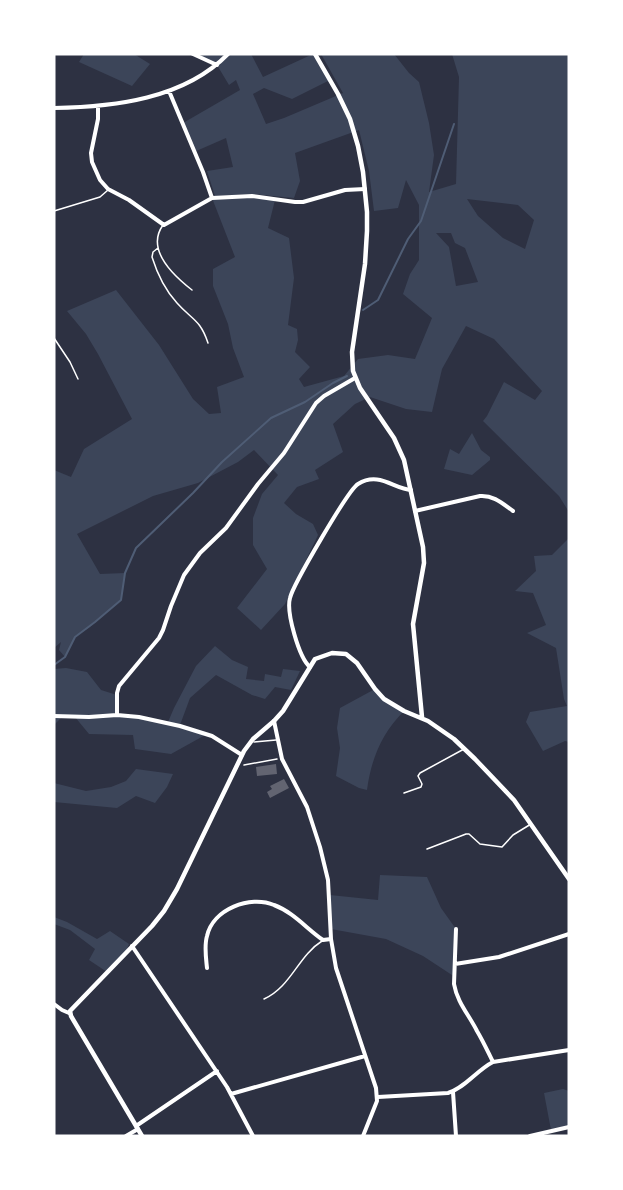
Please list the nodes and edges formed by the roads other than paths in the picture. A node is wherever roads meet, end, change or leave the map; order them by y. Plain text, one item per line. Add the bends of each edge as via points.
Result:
1 (193, 54) edge
2 (228, 54) edge
3 (315, 54) edge
4 (217, 65) junction
5 (169, 91) junction
6 (98, 107) junction
7 (54, 108) edge
8 (108, 189) junction
9 (365, 189) junction
10 (212, 198) junction
11 (54, 211) edge
12 (164, 225) junction
13 (158, 248) junction
14 (192, 290) dead end
15 (54, 338) edge
16 (207, 343) dead end
17 (355, 378) junction
18 (78, 379) dead end
19 (411, 490) junction
20 (415, 511) junction
21 (513, 511) dead end
22 (310, 667) junction
23 (117, 715) junction
24 (54, 717) edge
25 (422, 717) junction
26 (274, 721) junction
27 (279, 740) junction
28 (250, 743) junction
29 (464, 748) junction
30 (242, 754) junction
31 (404, 794) dead end
32 (531, 824) junction
33 (427, 849) dead end
34 (569, 879) edge
35 (456, 929) dead end
36 (569, 934) edge
37 (332, 939) junction
38 (323, 940) junction
39 (132, 946) junction
40 (455, 964) junction
41 (207, 968) dead end
42 (264, 999) dead end
43 (54, 1004) edge
44 (69, 1013) junction
45 (569, 1050) edge
46 (365, 1056) junction
47 (492, 1062) junction
48 (217, 1071) junction
49 (453, 1092) junction
50 (231, 1094) junction
51 (378, 1097) junction
52 (137, 1127) junction
53 (569, 1127) edge
54 (126, 1136) edge
55 (142, 1136) edge
56 (253, 1136) edge
57 (363, 1136) edge
58 (456, 1136) edge
59 (530, 1136) edge

1 - 4 street
2 - 4 street
3 - 9 street via 350,119
4 - 5 street
5 - 6 street
5 - 10 street
6 - 7 street
6 - 8 street via 91,158
8 - 11 lane via 100,197
8 - 12 street
9 - 10 street via 345,190 303,202 252,196
9 - 17 street via 367,231 352,357
10 - 12 street
12 - 13 lane via 158,236
13 - 14 lane via 166,264
13 - 16 lane via 152,257 164,285 201,326
15 - 18 lane
17 - 19 street via 398,445
17 - 23 street via 316,403 284,453 184,575 163,630 119,686
19 - 20 street
19 - 22 street via 380,480 358,484 308,562 289,606 304,661
20 - 21 street via 487,495
20 - 25 street via 424,556 412,624
22 - 25 street via 324,655 346,654 384,699
22 - 26 street
23 - 24 street
23 - 30 street via 204,733
25 - 29 street
26 - 27 street
26 - 28 street
27 - 28 lane
27 - 37 street via 282,759 307,807 320,847 328,880
28 - 30 street
29 - 31 lane via 420,773 421,787
29 - 32 street via 510,795
30 - 39 street via 171,901
32 - 33 lane via 502,847 480,844 466,834
32 - 34 street
35 - 40 street
36 - 40 street via 499,957
37 - 38 street
37 - 46 street via 339,978
38 - 41 street via 277,906 245,902 227,910 211,926 206,940
38 - 42 lane via 305,955 280,989
39 - 44 street
39 - 48 street
40 - 47 street via 454,984 460,1003
43 - 44 street
44 - 52 street
45 - 47 street
46 - 50 street
46 - 51 street
47 - 49 street
48 - 50 street
48 - 52 street
49 - 51 street
49 - 58 street
50 - 56 street
51 - 57 street
52 - 54 street
52 - 55 street
53 - 59 street

